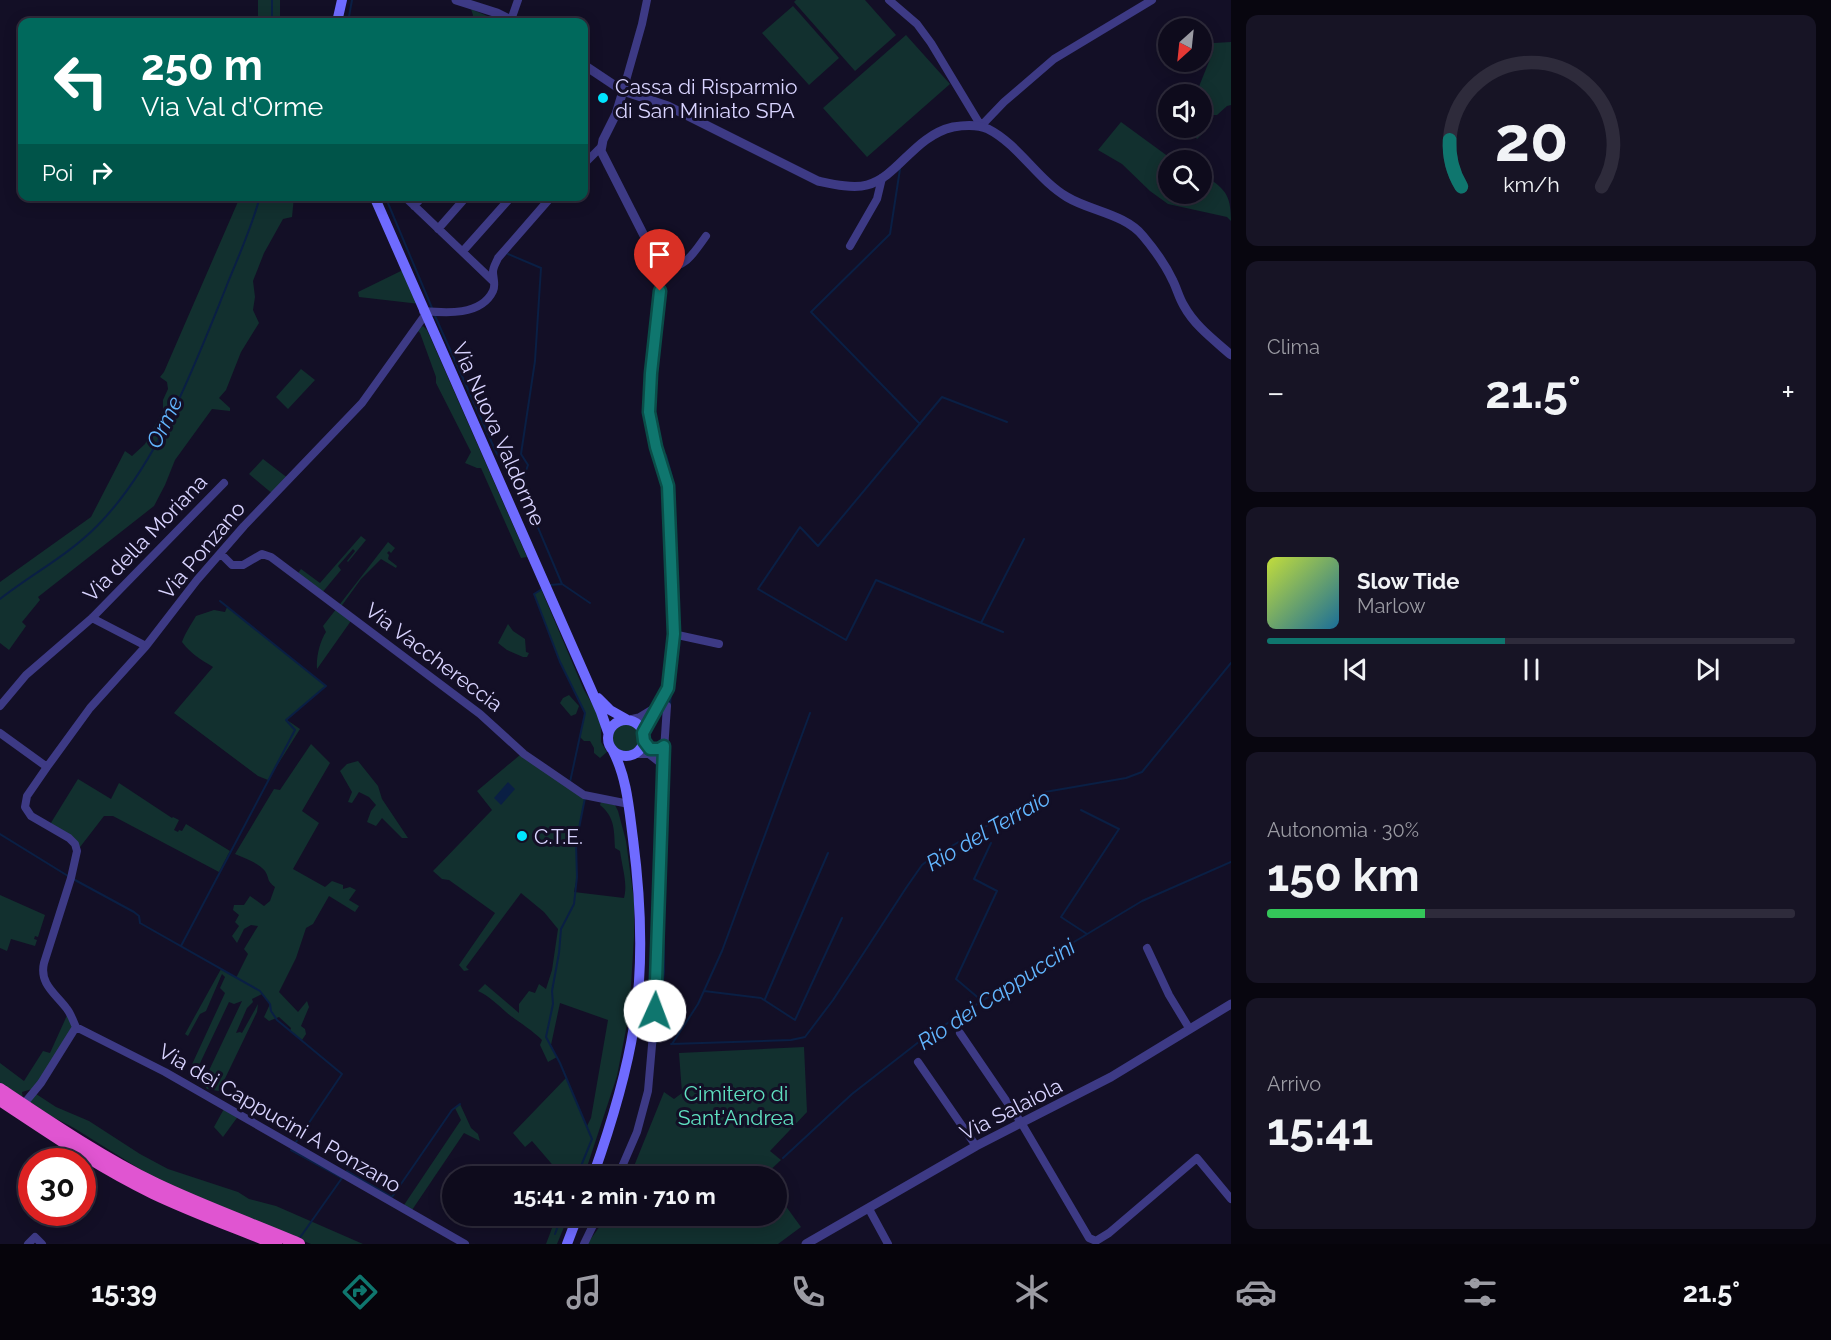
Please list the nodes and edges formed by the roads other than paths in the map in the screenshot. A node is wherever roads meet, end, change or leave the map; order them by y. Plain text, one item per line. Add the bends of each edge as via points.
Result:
1 (342, 0) edge
2 (456, 0) edge
3 (518, 0) edge
4 (647, 0) edge
5 (889, 0) edge
6 (1152, 0) edge
7 (338, 18) edge
8 (507, 18) edge
9 (514, 18) edge
10 (588, 68) edge
11 (623, 91) junction
12 (981, 126) junction
13 (601, 147) junction
14 (588, 160) edge
15 (882, 177) junction
16 (376, 201) edge
17 (409, 201) edge
18 (418, 201) edge
19 (463, 201) edge
20 (508, 201) edge
21 (548, 201) edge
22 (414, 206) junction
23 (438, 228) junction
24 (706, 236) dead end
25 (850, 246) dead end
26 (463, 251) junction
27 (662, 271) junction
28 (494, 285) junction
29 (424, 313) junction
30 (1231, 355) edge
31 (224, 483) dead end
32 (221, 554) junction
33 (92, 618) junction
34 (674, 634) junction
35 (719, 644) dead end
36 (146, 646) junction
37 (590, 686) junction
38 (664, 705) junction
39 (0, 706) edge
40 (628, 720) junction
41 (608, 732) junction
42 (0, 733) edge
43 (643, 737) junction
44 (664, 746) junction
45 (613, 751) junction
46 (633, 754) junction
47 (663, 765) junction
48 (46, 767) junction
49 (626, 786) junction
50 (629, 804) junction
51 (1147, 948) dead end
52 (1231, 1004) edge
53 (76, 1027) junction
54 (1189, 1028) junction
55 (960, 1033) dead end
56 (918, 1062) dead end
57 (0, 1089) edge
58 (0, 1100) edge
59 (27, 1100) dead end
60 (1022, 1124) junction
61 (976, 1146) junction
62 (600, 1166) edge
63 (622, 1166) edge
64 (1231, 1199) edge
65 (869, 1209) junction
66 (574, 1226) edge
67 (593, 1226) edge
68 (28, 1244) edge
69 (42, 1244) edge
70 (276, 1244) edge
71 (299, 1244) edge
72 (465, 1244) edge
73 (567, 1244) edge
74 (584, 1244) edge
75 (806, 1244) edge
76 (888, 1244) edge

1 - 7 main road
2 - 8 street
3 - 9 street
4 - 11 street
5 - 12 street via 931,42
6 - 12 street via 1054,59
10 - 11 street
11 - 13 street
11 - 15 street via 668,106 818,181 861,186
12 - 15 street via 940,131 922,141
12 - 30 street via 1000,137 1058,191 1142,234 1200,328
13 - 14 street
13 - 27 street
15 - 25 street via 877,199
16 - 29 main road, Via Nuova Valdorme
17 - 22 street
18 - 22 street
19 - 23 street
20 - 26 street
21 - 28 street via 498,258 493,269
22 - 23 street
23 - 26 street
24 - 27 street via 690,259
26 - 28 street
27 - 34 street via 649,412 668,486
28 - 29 street via 485,302 471,309
29 - 32 street, Via Ponzano via 362,403
29 - 37 main road, Via Nuova Valdorme
31 - 33 street, Via della Moriana
32 - 36 street, Via Ponzano
32 - 50 street, Via Vacchereccia via 232,565 243,565 262,554 271,557 480,714 533,760 584,795
33 - 36 street, Via della Moriana
33 - 39 street, Via della Moriana via 39,663
34 - 35 street
34 - 38 street
36 - 48 street, Via Ponzano via 90,708
37 - 40 main road, Via Nuova Valdorme via 602,703
37 - 41 main road, Via Nuova Valdorme
38 - 40 street
38 - 43 street
38 - 44 street
40 - 41 main road via 617,722
40 - 43 main road, Via Nuova Valdorme via 640,727
41 - 45 main road, Via Nuova Valdorme
42 - 48 street
43 - 44 street via 654,750
43 - 46 main road, Via Nuova Valdorme via 639,750
44 - 47 street
45 - 46 main road
45 - 49 main road, Via Nuova Valdorme
46 - 47 street via 649,754
46 - 49 main road, Via Nuova Valdorme
47 - 63 street via 655,1011 648,1091
48 - 53 street, Via Ponzano via 27,796 25,807 31,816 69,838 77,851 43,976
49 - 50 main road, Via Nuova Valdorme
50 - 62 main road, Via Nuova Valdorme via 639,883 639,986 620,1093
51 - 54 street
52 - 54 street, Via Salaiola
53 - 59 street
53 - 72 street, Via dei Cappucini A Ponzano via 165,1072
54 - 60 street, Via Salaiola via 1111,1077
55 - 60 street
56 - 61 street
57 - 71 highway via 141,1176
58 - 70 highway via 145,1189
60 - 61 street, Via Salaiola
60 - 64 street via 1089,1238 1096,1241 1197,1158
61 - 65 street, Via Salaiola
65 - 75 street, Via Salaiola
65 - 76 street
66 - 73 main road
67 - 74 street
68 - 69 street via 35,1237

